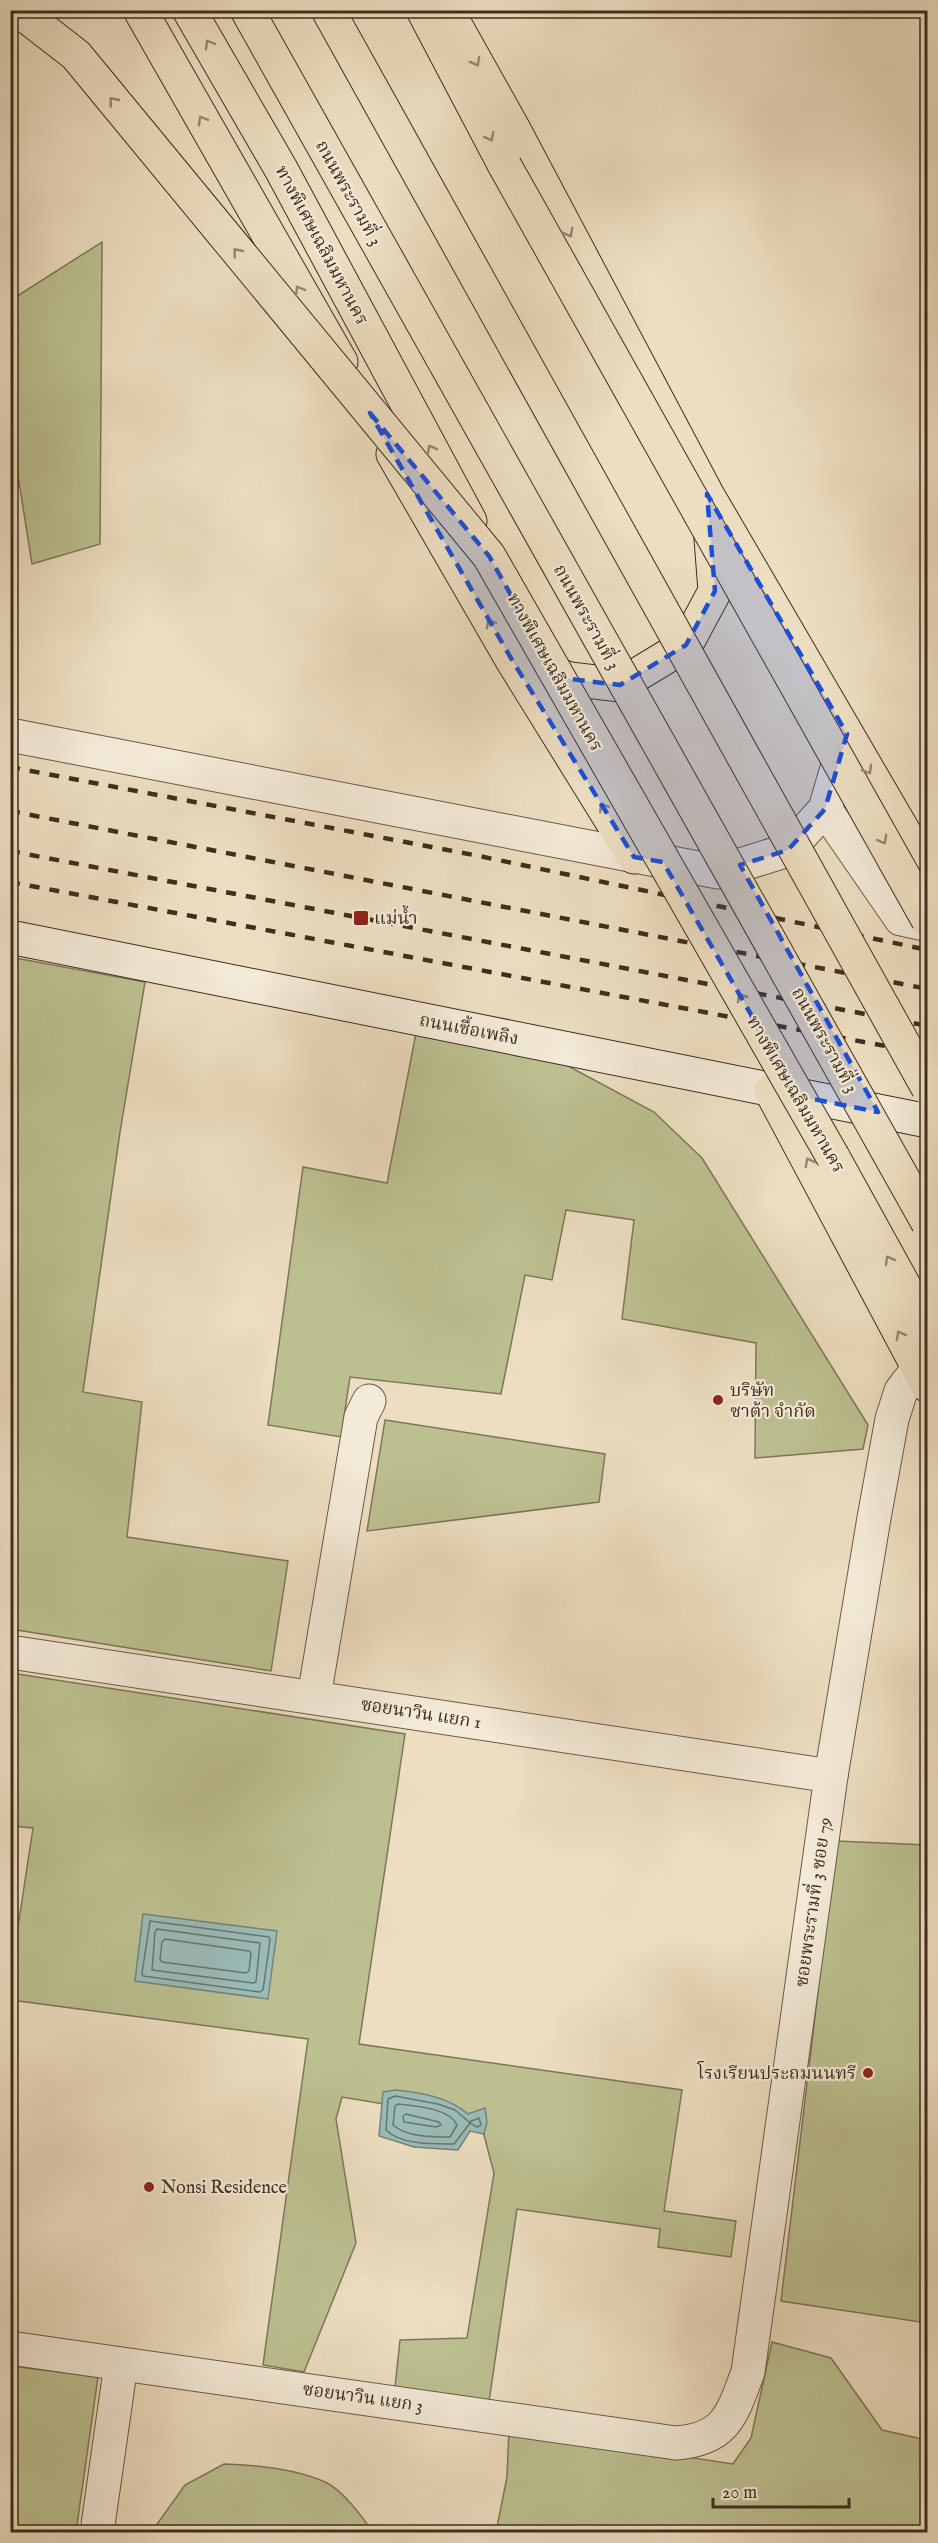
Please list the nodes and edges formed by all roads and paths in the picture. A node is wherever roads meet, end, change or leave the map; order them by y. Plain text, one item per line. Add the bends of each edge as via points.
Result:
1 (18, 10) edge
2 (140, 10) edge
3 (189, 10) edge
4 (247, 10) edge
5 (258, 10) edge
6 (328, 10) edge
7 (340, 10) edge
8 (423, 10) edge
9 (447, 10) edge
10 (707, 494) junction
11 (489, 556) junction
12 (512, 660) junction
13 (847, 734) junction
14 (10, 735) edge
15 (825, 808) junction
16 (633, 857) junction
17 (927, 873) edge
18 (927, 920) edge
19 (927, 925) edge
20 (10, 937) edge
21 (927, 1054) edge
22 (927, 1088) edge
23 (771, 1091) junction
24 (927, 1121) edge
25 (927, 1200) edge
26 (927, 1222) edge
27 (927, 1329) edge
28 (923, 1377) edge
29 (369, 1401) dead end
30 (10, 1652) edge
31 (314, 1697) junction
32 (831, 1776) junction
33 (10, 2348) edge
34 (121, 2364) junction
35 (713, 2434) joint
36 (97, 2532) edge

11 -> 1 main road, bridge via 76,56
12 -> 2 main road
11 -> 3 main road, ทางพิเศษเฉลิมมหานคร, bridge via 281,169
4 - 26 main road, ถนนพระรามที่ 3, bridge
5 - 25 main road, ถนนพระรามที่ 3
6 - 22 main road, bridge
7 - 21 main road
8 -> 18 main road, bridge via 505,166
9 -> 10 main road
10 - 12 main road via 715,591 686,645 620,685 570,680
10 - 13 main road
27 -> 11 main road, ทางพิเศษเฉลิมมหานคร, bridge via 833,1157
16 -> 12 main road
13 - 15 street
13 -> 17 main road
14 - 16 street
15 - 16 street via 788,850 718,872
15 - 19 street via 901,919
20 - 23 street, ถนนเชื้อเพลิง
23 - 24 street, ถนนเชื้อเพลิง
28 -> 23 main road
28 - 32 street, ซอยพระรามที่ 3 ซอย 79 via 901,1391 892,1419
29 - 31 street via 361,1417
30 - 31 street, ซอยนาวิน แยก 1
31 - 32 street, ซอยนาวิน แยก 1
32 - 35 street, ซอยพระรามที่ 3 ซอย 79 via 748,2372 725,2424
33 - 34 street, ซอยนาวิน แยก 3
34 - 35 street, ซอยนาวิน แยก 3 via 676,2443
34 - 36 street

